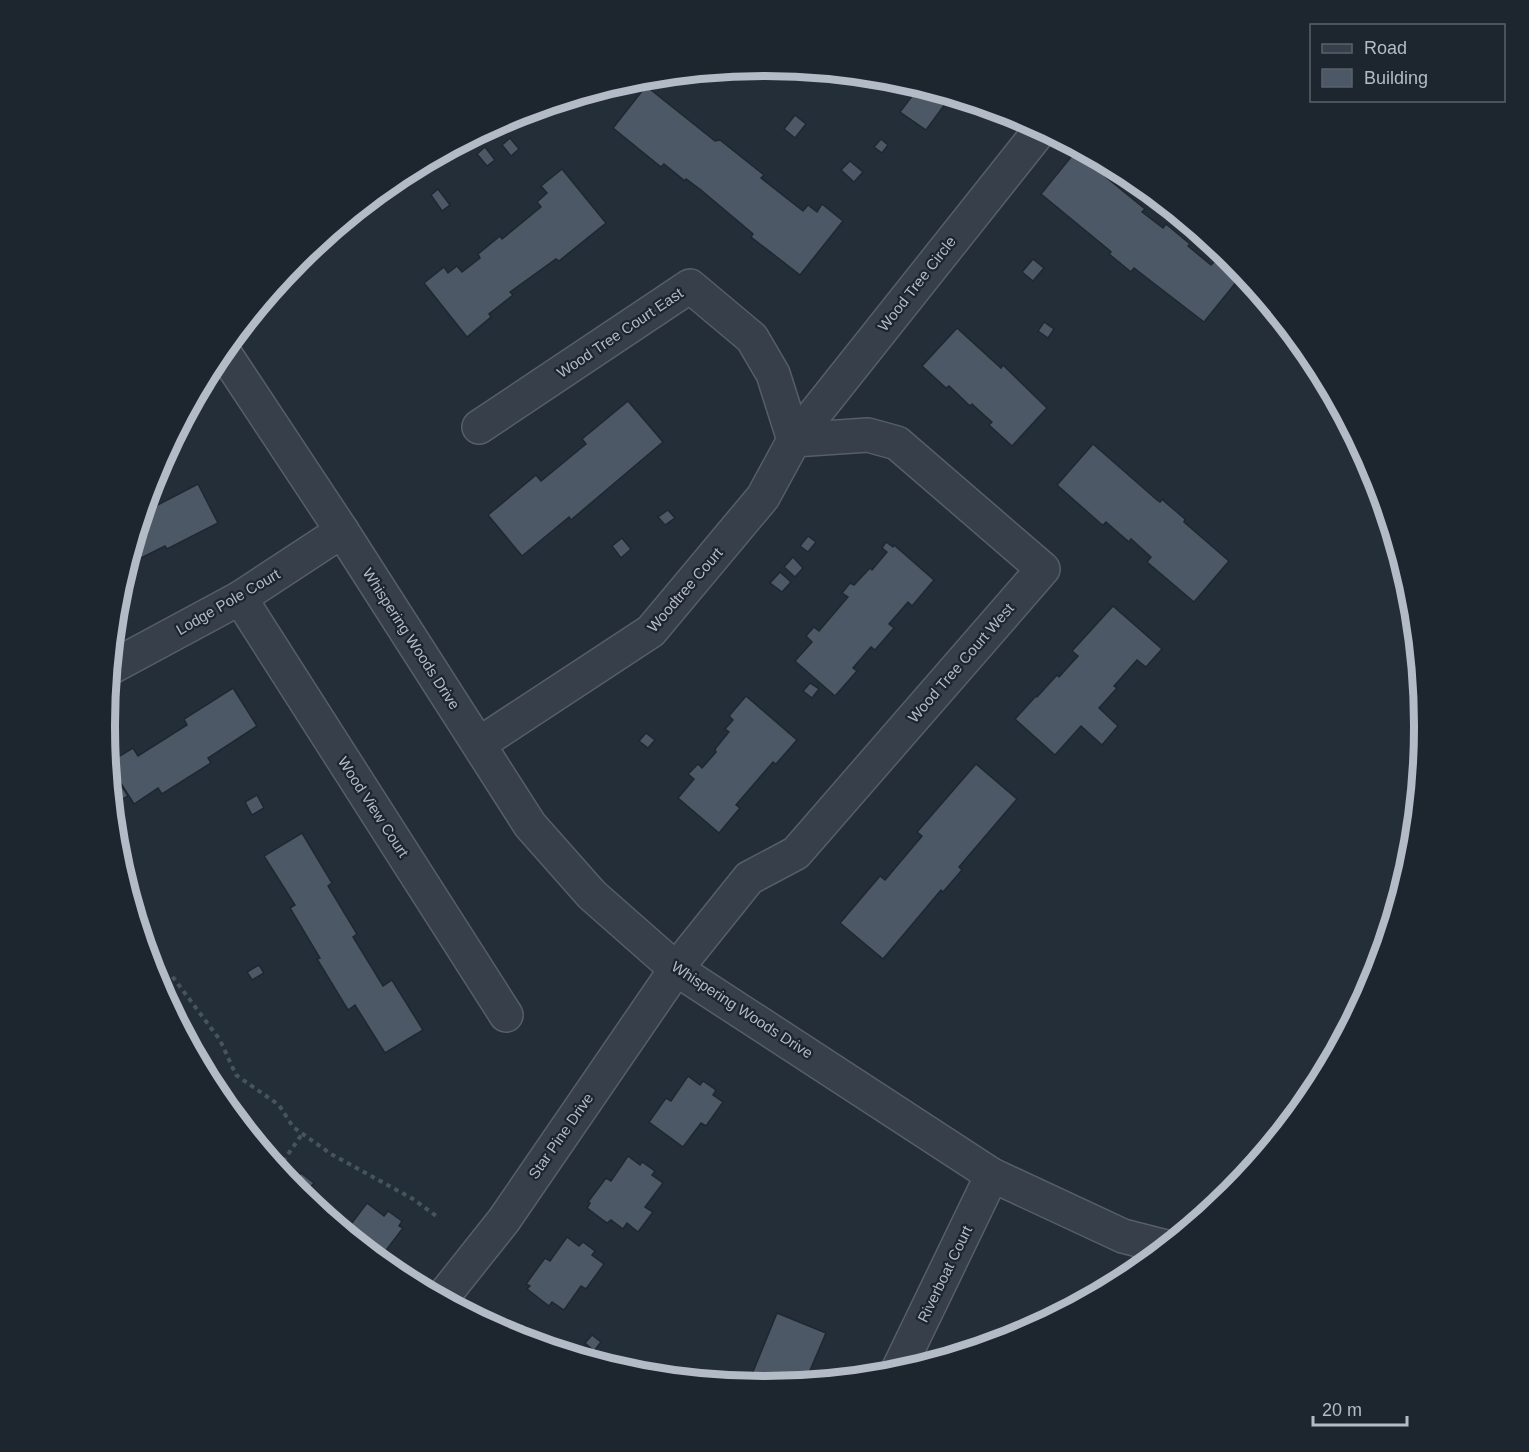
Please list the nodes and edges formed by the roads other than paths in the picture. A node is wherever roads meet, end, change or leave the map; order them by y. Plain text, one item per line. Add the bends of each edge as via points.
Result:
1 (1036, 136) edge
2 (228, 359) edge
3 (479, 427) dead end
4 (795, 440) junction
5 (342, 531) junction
6 (240, 598) junction
7 (118, 663) edge
8 (479, 744) junction
9 (676, 969) junction
10 (506, 1015) dead end
11 (992, 1175) junction
12 (1156, 1244) edge
13 (447, 1292) edge
14 (903, 1360) edge

1 - 4 street, Wood Tree Circle
2 - 5 street, Whispering Woods Drive
3 - 4 street, Wood Tree Court East via 690,286 752,338 773,374
4 - 8 street, Woodtree Court via 764,497 651,631
4 - 9 street, Wood Tree Court West via 868,435 897,443 1043,569 796,853 748,878
5 - 6 street, Lodge Pole Court
5 - 8 street, Whispering Woods Drive
6 - 7 street, Lodge Pole Court
6 - 10 street, Wood View Court
8 - 9 street, Whispering Woods Drive via 530,825 592,895
9 - 11 street, Whispering Woods Drive
9 - 13 street, Star Pine Drive via 504,1220
11 - 12 street, Whispering Woods Drive via 1123,1236
11 - 14 street, Riverboat Court

